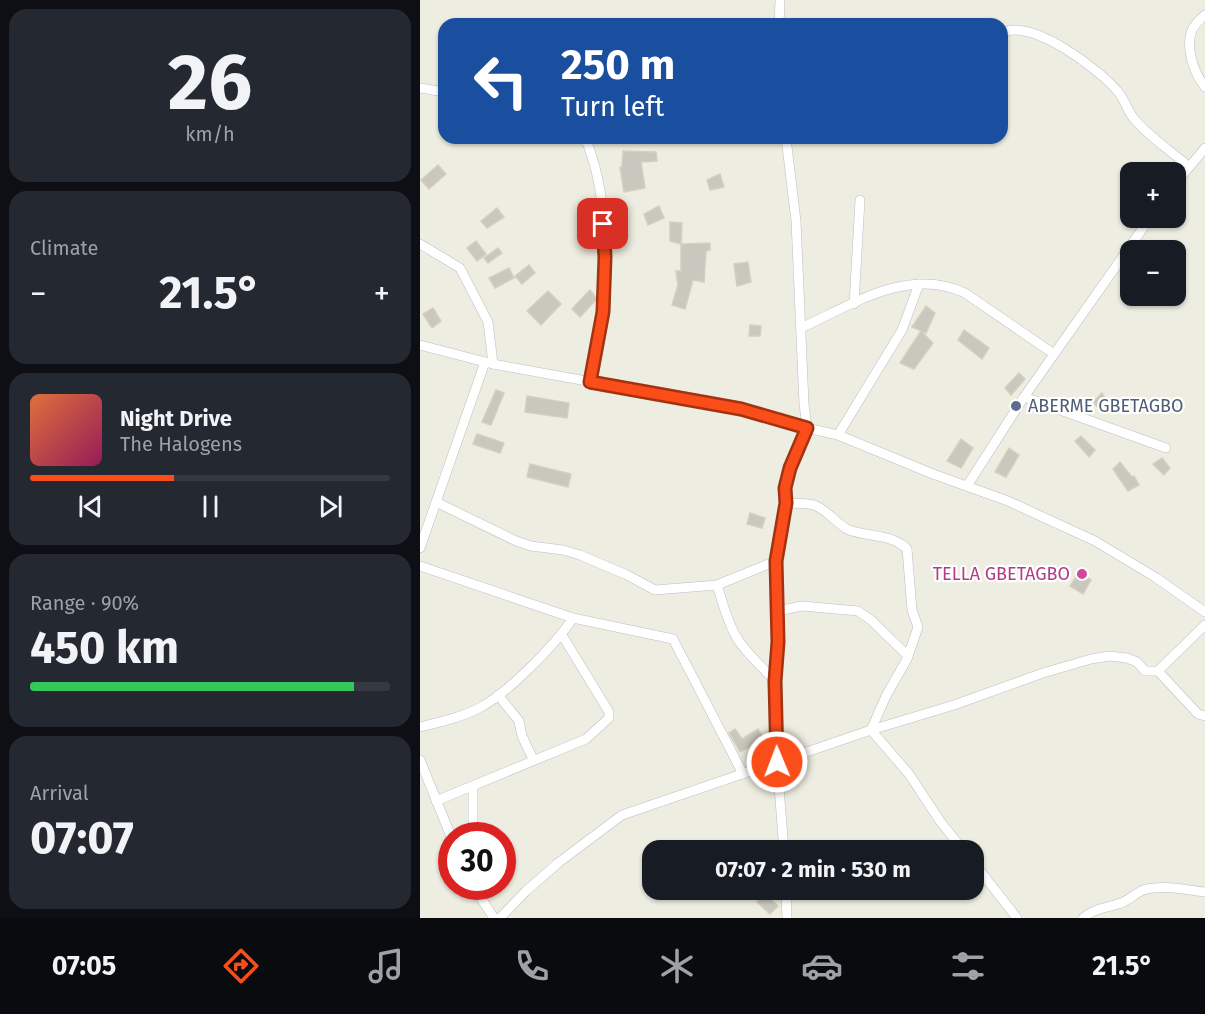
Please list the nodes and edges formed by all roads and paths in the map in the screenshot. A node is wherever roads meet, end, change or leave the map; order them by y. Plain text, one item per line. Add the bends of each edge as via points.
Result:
1 (772, 0) edge
2 (780, 0) edge
3 (779, 12) junction
4 (1205, 15) edge
5 (779, 18) edge
6 (1008, 31) edge
7 (1205, 87) edge
8 (420, 88) edge
9 (438, 91) edge
10 (587, 144) edge
11 (787, 144) edge
12 (1205, 148) edge
13 (1188, 166) junction
14 (1186, 169) edge
15 (860, 200) dead end
16 (1143, 228) edge
17 (420, 244) edge
18 (919, 284) junction
19 (854, 304) junction
20 (801, 328) junction
21 (420, 345) edge
22 (1054, 354) junction
23 (489, 363) junction
24 (590, 382) junction
25 (1024, 397) junction
26 (807, 428) junction
27 (838, 435) junction
28 (1166, 448) dead end
29 (967, 486) junction
30 (436, 502) junction
31 (786, 503) junction
32 (420, 548) edge
33 (776, 561) junction
34 (420, 566) edge
35 (717, 585) junction
36 (777, 611) junction
37 (1205, 612) edge
38 (573, 618) junction
39 (1205, 625) edge
40 (562, 636) junction
41 (908, 656) junction
42 (1158, 671) junction
43 (775, 681) junction
44 (498, 695) junction
45 (1205, 716) edge
46 (420, 727) edge
47 (872, 730) junction
48 (533, 759) junction
49 (420, 760) edge
50 (777, 762) junction
51 (743, 774) junction
52 (473, 786) junction
53 (436, 801) junction
54 (445, 822) edge
55 (473, 822) edge
56 (783, 840) edge
57 (955, 840) edge
58 (984, 876) edge
59 (1205, 892) edge
60 (482, 900) edge
61 (786, 900) edge
62 (494, 918) edge
63 (500, 918) edge
64 (787, 918) edge
65 (1017, 918) edge
66 (1083, 918) edge

1 - 3 street
2 - 3 street
3 - 5 street
4 - 7 street via 1196,23 1191,37 1194,69
6 - 13 street via 1034,34 1060,44 1091,67 1119,93 1134,120
8 - 9 street
10 - 24 street via 603,208 605,257 603,312
11 - 20 street via 796,221
12 - 13 street
13 - 14 street
15 - 19 street
16 - 22 street
17 - 23 street via 460,268 488,322
18 - 19 street via 886,289
18 - 22 street via 953,287 965,293
18 - 27 street via 902,330
19 - 20 street
20 - 26 street
21 - 23 street
22 - 25 street
23 - 24 street
23 - 30 street
24 - 26 street via 741,409
25 - 28 street
25 - 29 street
26 - 27 street
26 - 31 street via 790,468
27 - 29 street
29 - 37 street via 1095,541
30 - 32 street
30 - 35 street via 516,541 580,555 655,590
31 - 33 street
31 - 41 street via 812,505 850,530 894,540 907,549 912,610 918,627
33 - 35 street
33 - 36 street
34 - 38 street
35 - 43 street via 736,637
36 - 41 street via 802,606 858,610
36 - 43 street
38 - 40 street
38 - 51 street via 673,639
39 - 42 street
40 - 44 street
40 - 48 street via 609,718 586,739
41 - 47 street
42 - 45 street via 1198,714
42 - 47 street via 1145,671 1127,658 1091,659
43 - 50 street
44 - 46 street via 481,708
44 - 48 street via 519,721
47 - 50 street
47 - 57 street via 909,774
48 - 52 street
49 - 53 street
50 - 51 street
50 - 56 street
51 - 63 street via 621,815 558,863
52 - 53 street
52 - 55 street
53 - 54 street
58 - 65 street
59 - 66 street via 1149,888
60 - 62 street
61 - 64 street

